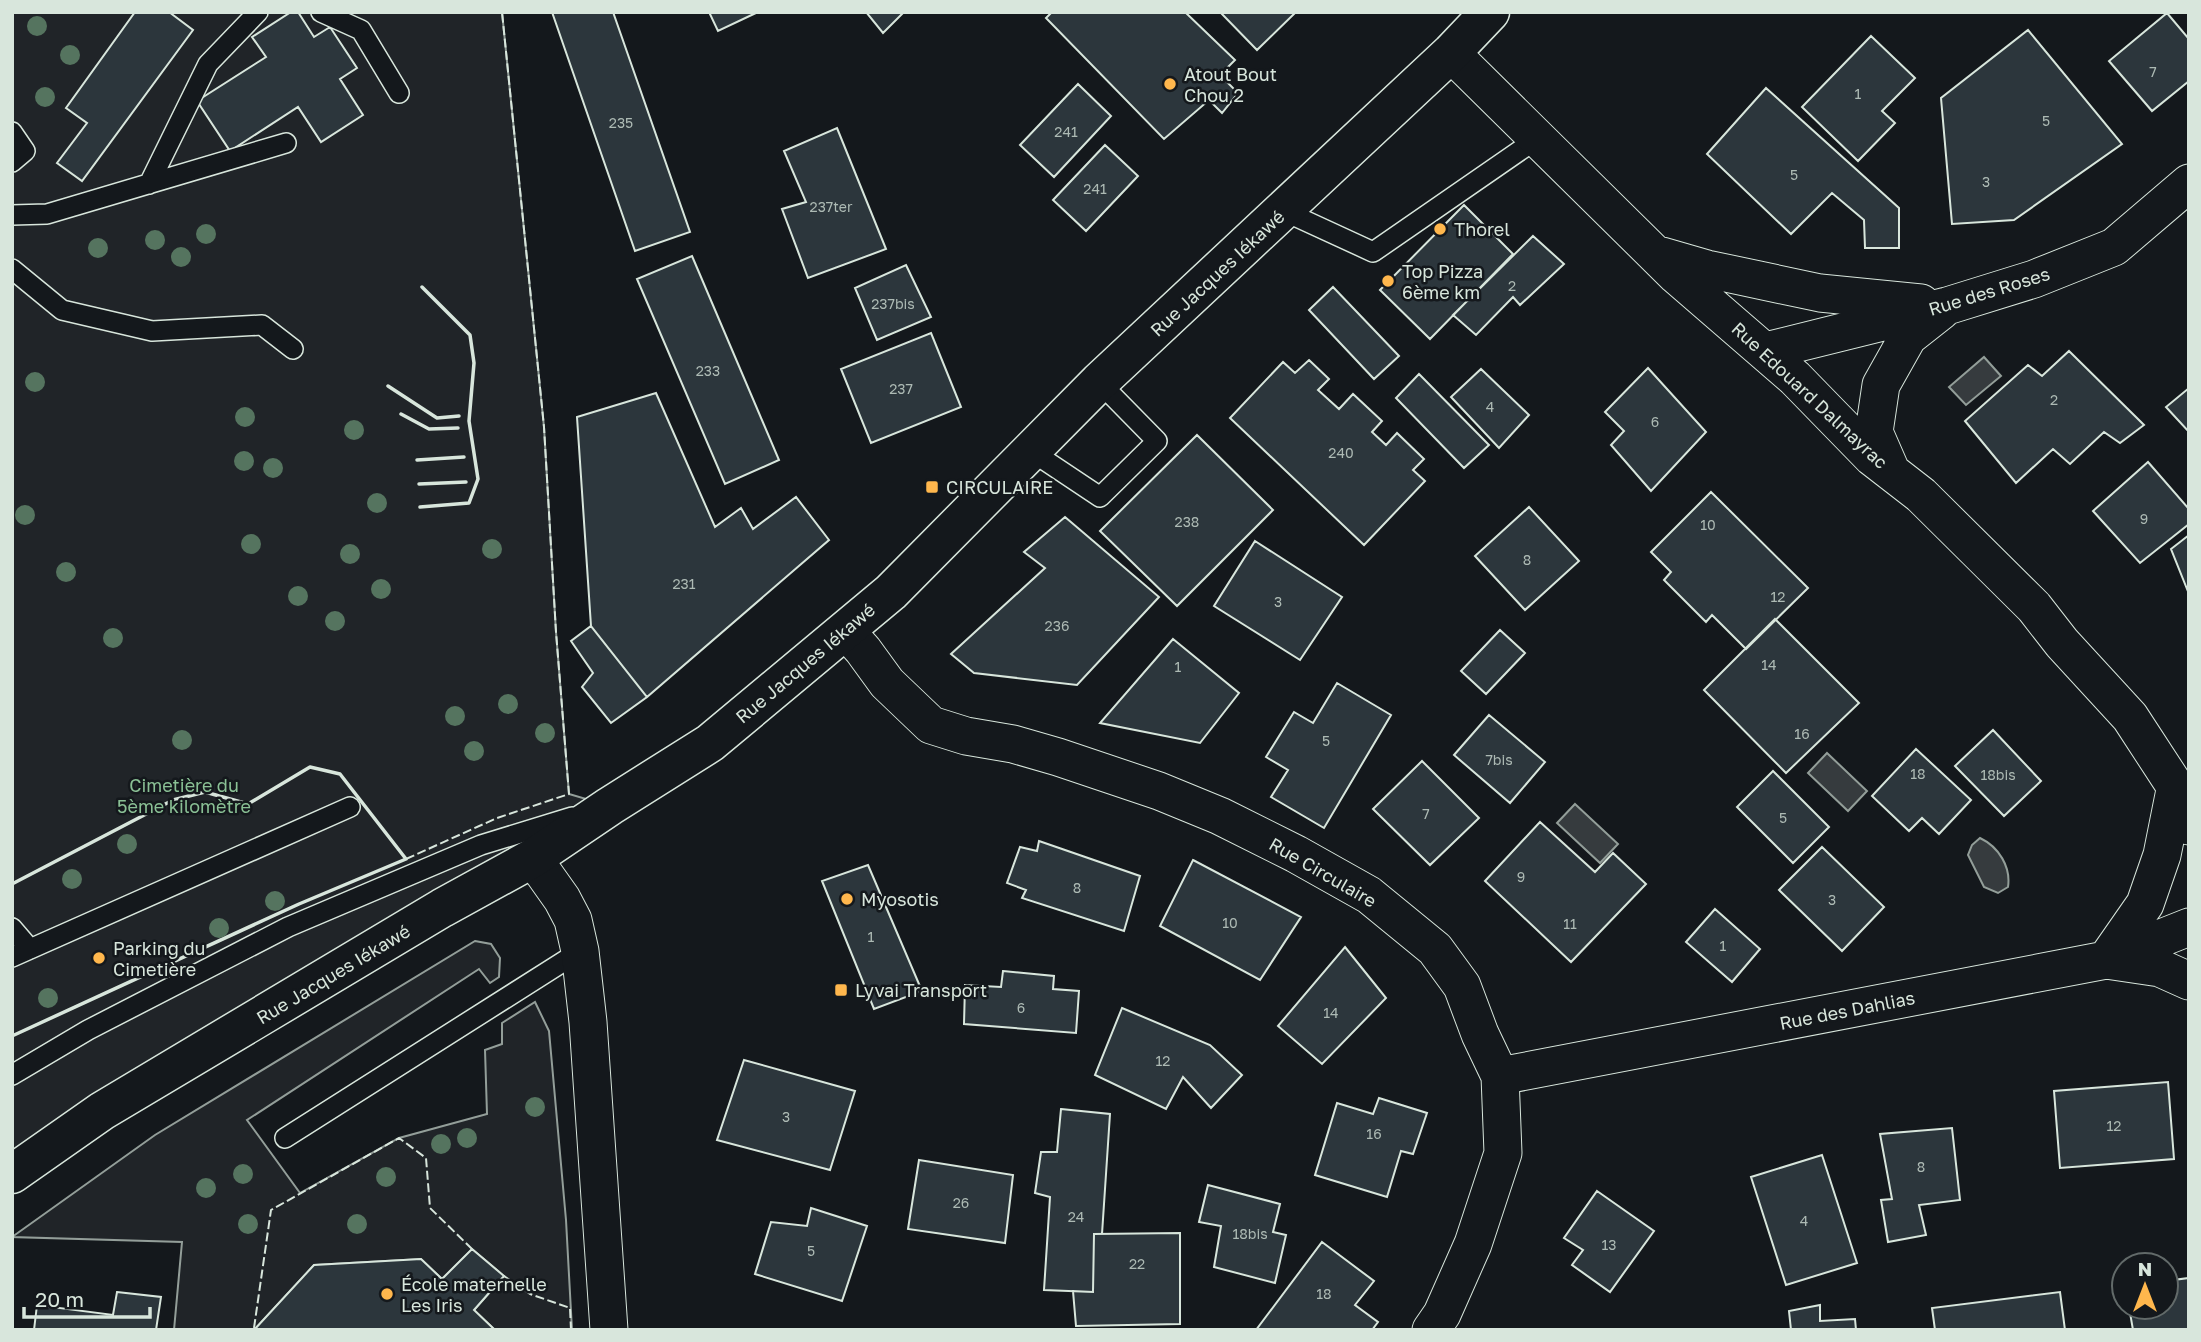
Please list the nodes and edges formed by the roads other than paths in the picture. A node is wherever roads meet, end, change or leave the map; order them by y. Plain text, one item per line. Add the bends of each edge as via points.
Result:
1 (258, 12) edge
2 (321, 12) edge
3 (1490, 12) edge
4 (1451, 52) junction
5 (399, 93) dead end
6 (12, 132) edge
7 (1538, 138) junction
8 (286, 143) dead end
9 (12, 162) edge
10 (2189, 183) edge
11 (149, 184) junction
12 (1284, 211) junction
13 (12, 215) edge
14 (1655, 254) junction
15 (12, 269) edge
16 (1947, 306) junction
17 (293, 349) dead end
18 (1766, 351) junction
19 (1099, 382) junction
20 (1031, 451) junction
21 (1891, 471) junction
22 (846, 631) junction
23 (2182, 791) edge
24 (610, 806) junction
25 (350, 807) dead end
26 (2189, 826) edge
27 (533, 858) junction
28 (2189, 927) edge
29 (12, 928) edge
30 (580, 951) junction
31 (21, 953) edge
32 (2106, 960) junction
33 (2189, 981) edge
34 (12, 1075) edge
35 (1500, 1076) junction
36 (285, 1139) dead end
37 (12, 1174) edge
38 (609, 1330) edge
39 (1432, 1330) edge

1 - 11 lane via 208,64
2 - 5 lane via 360,30
3 - 4 main road, Rue Jacques Iékawé
4 - 7 street, Rue Edouard Dalmayrac
4 - 12 main road, Rue Jacques Iékawé
6 - 9 lane via 25,151
7 - 12 lane via 1373,252
7 - 14 street, Rue Edouard Dalmayrac
8 - 11 lane
10 - 16 street, Rue des Roses via 2114,247 2034,279
11 - 13 lane via 47,214
12 - 19 main road, Rue Jacques Iékawé
14 - 16 street via 1821,293
14 - 18 street, Rue Edouard Dalmayrac
15 - 17 lane via 62,310 152,331 262,325
16 - 18 street, Rue des Roses
16 - 21 street via 1908,337 1881,384 1874,432
18 - 21 street, Rue Edouard Dalmayrac
19 - 20 main road, Rue Jacques Iékawé
19 - 20 lane via 1157,441 1100,497
20 - 22 main road, Rue Jacques Iékawé
21 - 23 street, Rue Edouard Dalmayrac via 2034,607 2130,717
22 - 24 main road, Rue Jacques Iékawé via 710,743
22 - 35 street, Rue Circulaire via 887,683 931,725 1047,754 1170,796 1231,821 1369,895 1435,949 1462,986
23 - 26 street, Rue Edouard Dalmayrac
23 - 32 street via 2145,904
24 - 27 main road, Rue Jacques Iékawé
24 - 34 lane via 481,845 288,927 88,1030
25 - 31 lane
27 - 30 street via 573,920
27 - 37 main road, Rue Jacques Iékawé via 102,1111
28 - 32 street, Rue des Dahlias
29 - 31 lane
30 - 36 lane
30 - 38 street
32 - 33 street via 2160,968
32 - 35 street, Rue des Dahlias
35 - 39 street, Rue Circulaire via 1503,1153 1473,1244

